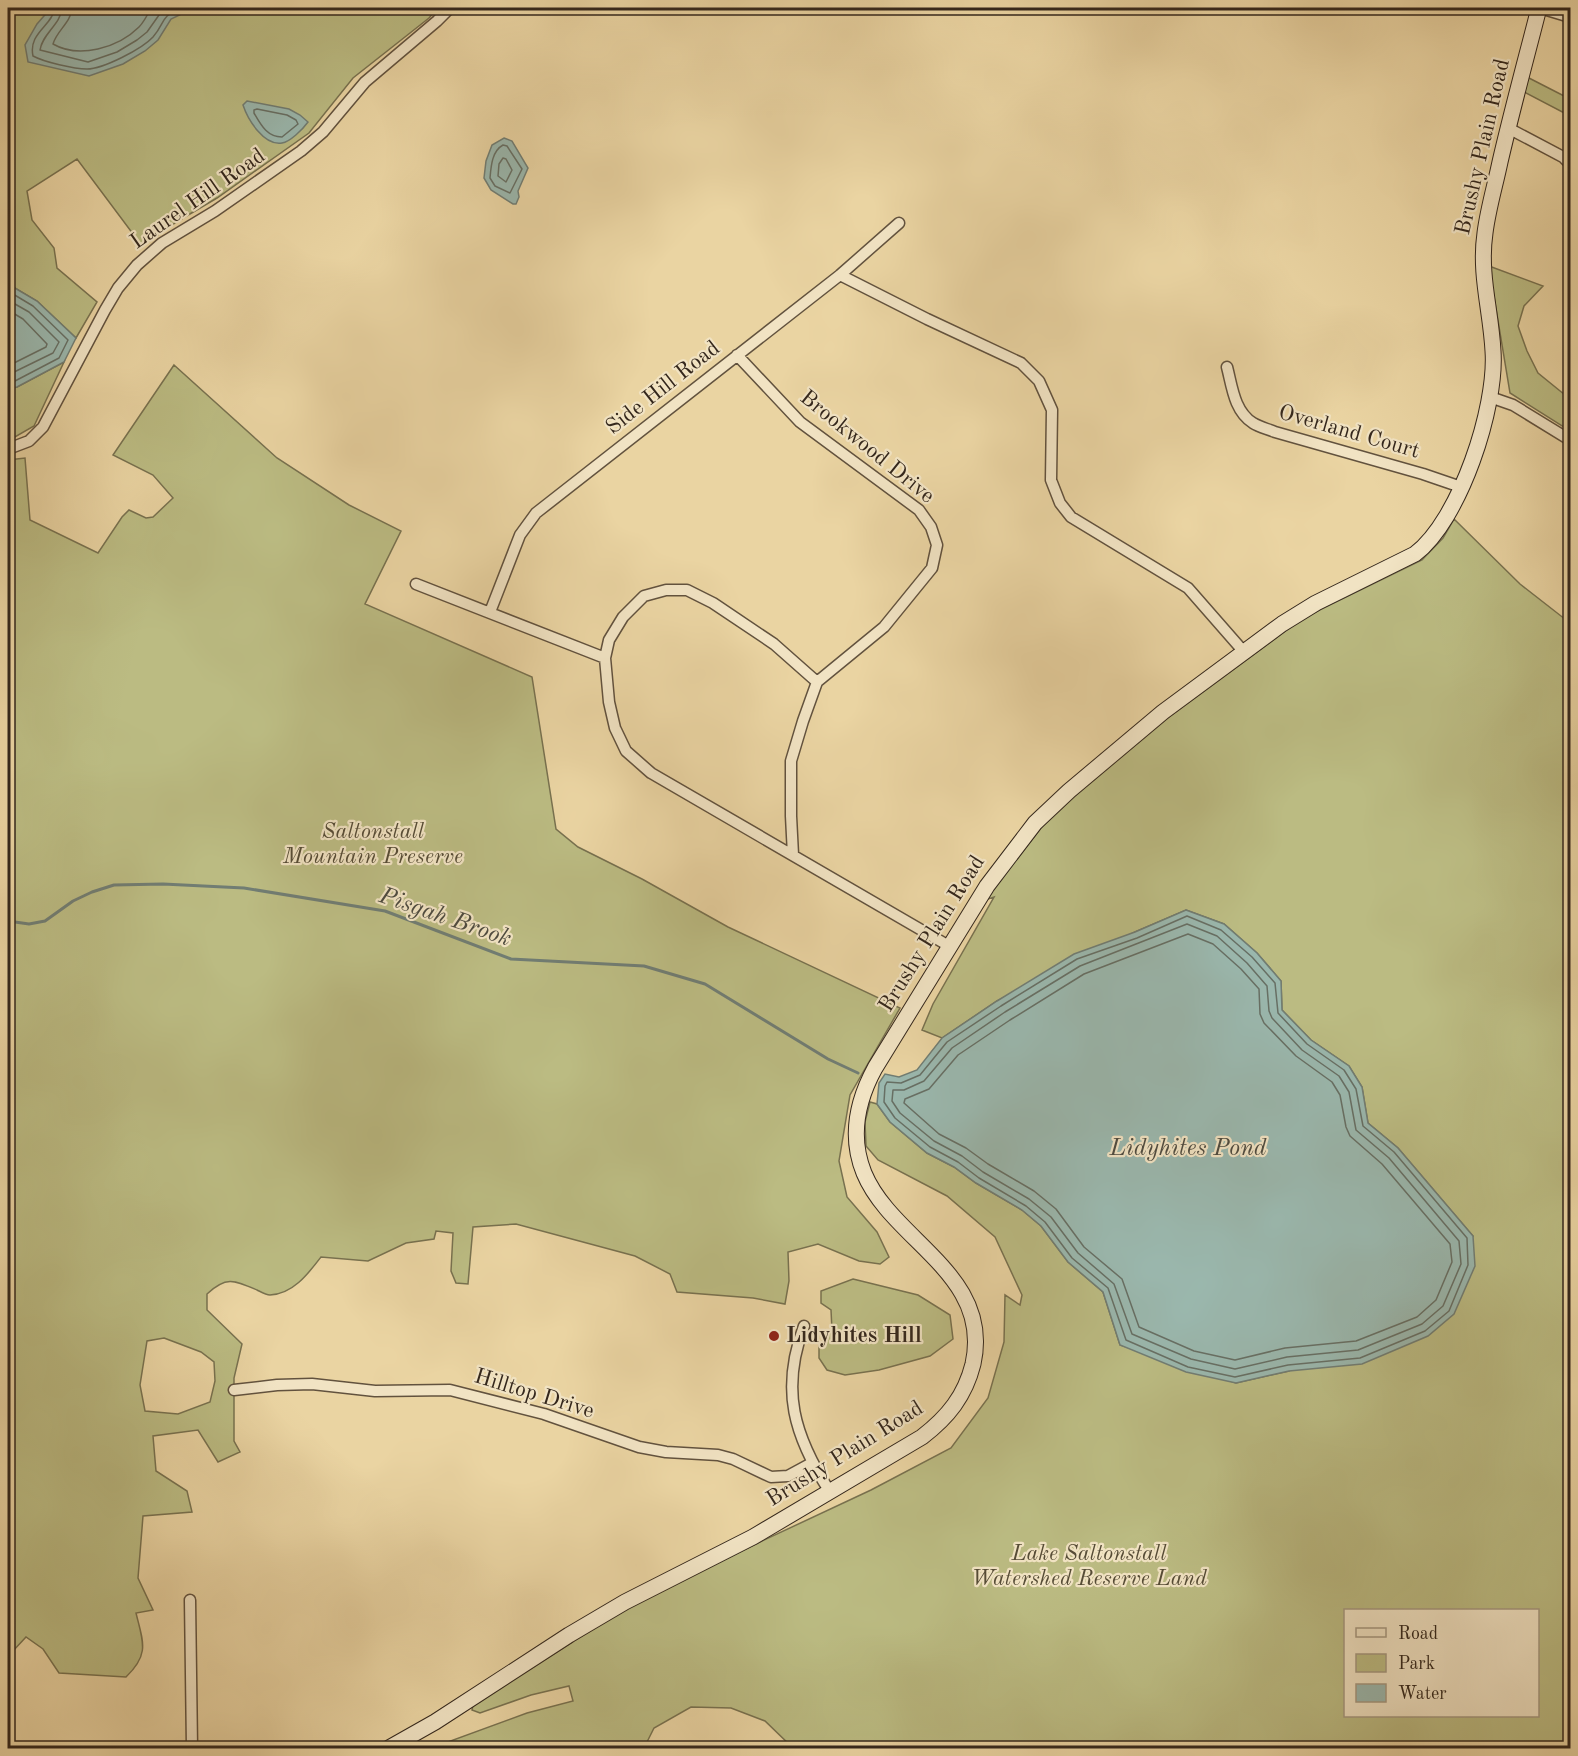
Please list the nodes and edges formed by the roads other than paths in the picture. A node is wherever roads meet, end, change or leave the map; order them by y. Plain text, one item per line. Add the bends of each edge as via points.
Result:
1 (450, 8) edge
2 (1539, 8) edge
3 (1570, 17) edge
4 (1508, 128) junction
5 (1570, 164) edge
6 (899, 223) dead end
7 (840, 275) junction
8 (738, 355) junction
9 (1227, 367) dead end
10 (1490, 397) junction
11 (1570, 440) edge
12 (8, 449) edge
13 (1461, 487) junction
14 (416, 584) dead end
15 (490, 612) junction
16 (1244, 652) junction
17 (605, 658) junction
18 (817, 682) junction
19 (793, 855) junction
20 (949, 946) junction
21 (804, 1326) dead end
22 (234, 1390) dead end
23 (812, 1463) junction
24 (830, 1492) junction
25 (190, 1600) dead end
26 (192, 1749) edge
27 (389, 1749) edge

1 - 12 street, Laurel Hill Road via 364,81 323,132 301,151 162,243 137,265 105,310 43,427 28,441
2 - 3 street
2 - 4 main road, Brushy Plain Road
4 - 5 street
4 - 10 main road, Brushy Plain Road via 1483,252 1494,351
6 - 7 street, Side Hill Road
7 - 8 street, Side Hill Road
7 - 16 street via 1021,363 1039,381 1052,410 1051,480 1059,503 1071,517 1188,588
8 - 15 street, Side Hill Road via 536,513 520,535
8 - 18 street, Brookwood Drive via 800,422 919,510 937,545 932,568 884,627
9 - 13 street, Overland Court via 1240,411 1252,423
10 - 11 street via 1514,405
10 - 13 main road, Brushy Plain Road via 1482,432
13 - 16 main road, Brushy Plain Road via 1443,524 1416,554 1316,603
14 - 15 street
15 - 17 street
16 - 20 main road, Brushy Plain Road via 1148,724 1038,820 987,886
17 - 18 street via 609,640 623,617 644,596 687,590 774,644
17 - 19 street via 610,711 626,751 651,773
18 - 19 street via 791,761
19 - 20 street
20 - 24 main road, Brushy Plain Road via 867,1082 858,1108 856,1140 864,1173 873,1188 958,1285 975,1334 975,1356 963,1393 936,1427
21 - 23 street via 796,1350 792,1397 800,1436
22 - 23 street, Hilltop Drive via 312,1384 375,1390 450,1390 544,1414 639,1447 733,1459 771,1477 788,1476
23 - 24 street
24 - 27 main road, Brushy Plain Road via 753,1537 616,1607
25 - 26 street

